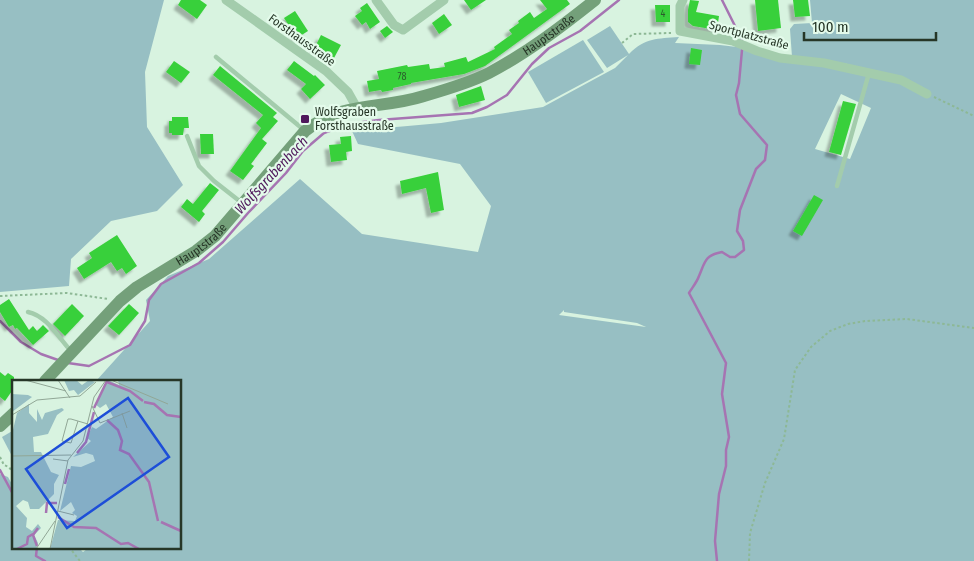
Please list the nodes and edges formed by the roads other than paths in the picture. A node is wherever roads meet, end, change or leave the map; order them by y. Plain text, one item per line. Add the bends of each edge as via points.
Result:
1 (226, 0) edge
2 (376, 0) edge
3 (444, 0) edge
4 (595, 0) edge
5 (683, 0) edge
6 (216, 57) dead end
7 (869, 73) junction
8 (927, 94) road end
9 (356, 108) junction
10 (306, 131) junction
11 (187, 136) dead end
12 (838, 186) dead end
13 (243, 204) junction
14 (28, 312) dead end
15 (66, 359) junction
16 (46, 380) edge
17 (12, 415) edge
18 (0, 426) edge

1 - 9 street, Forsthausstraße via 326,71 348,92
2 - 3 street via 394,25 403,30
4 - 9 main road, Hauptstraße via 528,50 487,74 421,97
5 - 7 street, Sportplatzstraße via 680,31 733,41 780,58
6 - 10 lane
7 - 8 street, Sportplatzstraße via 901,80
7 - 12 lane
9 - 10 main road, Hauptstraße via 327,116
10 - 13 main road, Hauptstraße
11 - 13 lane via 200,166
13 - 15 main road, Hauptstraße via 215,236 196,251 120,300
14 - 15 lane via 45,321
15 - 16 main road, Hauptstraße
17 - 18 main road

